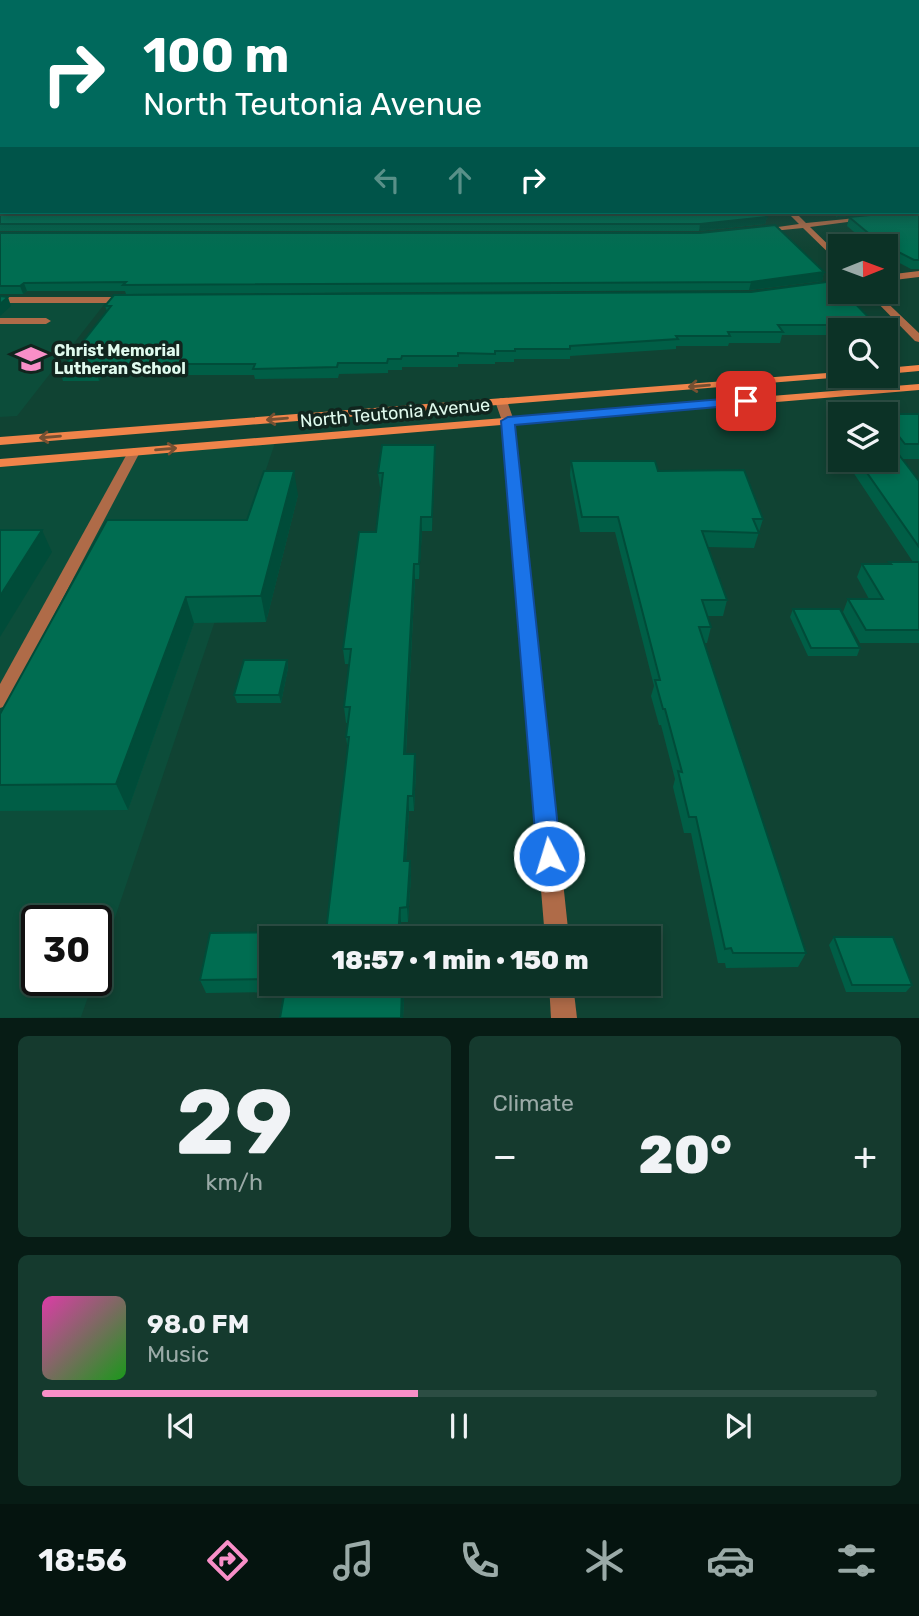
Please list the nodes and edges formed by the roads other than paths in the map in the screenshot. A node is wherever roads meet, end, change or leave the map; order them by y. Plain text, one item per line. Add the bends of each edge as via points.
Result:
1 (792, 214) edge
2 (879, 218) edge
3 (805, 226) junction
4 (745, 232) edge
5 (828, 249) edge
6 (919, 274) edge
7 (898, 277) edge
8 (0, 300) edge
9 (139, 300) edge
10 (883, 304) edge
11 (0, 321) edge
12 (46, 321) dead end
13 (919, 339) edge
14 (919, 368) edge
15 (898, 370) edge
16 (828, 376) edge
17 (919, 387) edge
18 (501, 401) junction
19 (508, 421) junction
20 (0, 441) edge
21 (134, 452) junction
22 (0, 463) edge
23 (0, 701) edge
24 (556, 926) edge
25 (562, 996) edge
26 (564, 1017) edge

1 - 3 street
2 - 3 street
3 - 4 street
3 - 5 street
6 - 7 street
8 - 9 street
10 - 13 street
11 - 12 street
14 - 15 main road
16 -> 18 main road, North Teutonia Avenue
17 - 19 main road, North Teutonia Avenue
18 - 19 street
18 -> 20 main road, North Teutonia Avenue
21 -> 19 main road, North Teutonia Avenue
19 - 24 street
21 - 22 main road, North Teutonia Avenue
21 - 23 street
25 - 26 street

